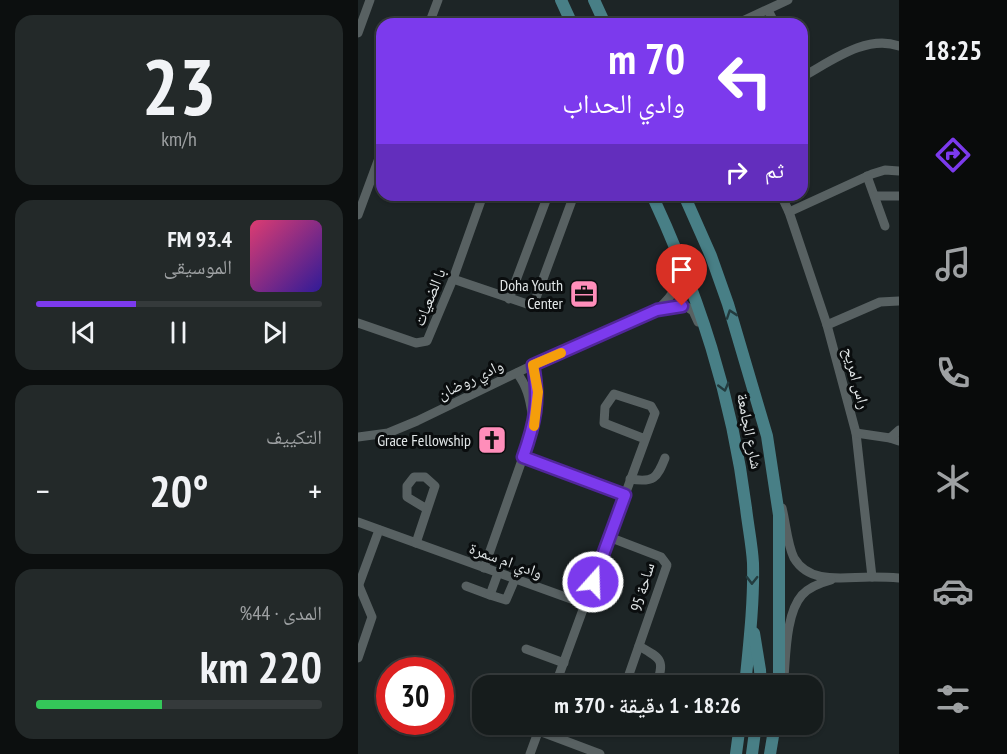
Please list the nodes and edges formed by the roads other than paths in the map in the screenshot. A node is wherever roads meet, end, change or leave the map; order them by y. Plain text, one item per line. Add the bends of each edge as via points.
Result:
1 (365, 0) edge
2 (370, 0) edge
3 (438, 0) edge
4 (561, 0) edge
5 (594, 0) edge
6 (788, 0) edge
7 (358, 1) edge
8 (768, 10) junction
9 (431, 18) edge
10 (569, 18) edge
11 (602, 18) edge
12 (750, 18) edge
13 (772, 18) edge
14 (358, 33) edge
15 (898, 46) edge
16 (808, 74) edge
17 (376, 166) edge
18 (898, 171) edge
19 (867, 176) junction
20 (875, 196) junction
21 (898, 196) edge
22 (481, 201) edge
23 (546, 201) edge
24 (572, 201) edge
25 (655, 201) edge
26 (687, 201) edge
27 (784, 201) edge
28 (789, 212) junction
29 (358, 215) edge
30 (885, 226) dead end
31 (672, 238) junction
32 (453, 279) junction
33 (510, 299) junction
34 (898, 301) edge
35 (657, 310) junction
36 (358, 323) edge
37 (827, 325) junction
38 (712, 348) junction
39 (533, 365) junction
40 (517, 373) junction
41 (534, 426) junction
42 (898, 430) edge
43 (856, 434) junction
44 (358, 437) edge
45 (645, 439) junction
46 (894, 440) edge
47 (523, 457) junction
48 (665, 458) dead end
49 (631, 479) junction
50 (776, 492) junction
51 (625, 495) junction
52 (427, 509) dead end
53 (358, 522) edge
54 (379, 530) junction
55 (609, 537) junction
56 (416, 543) junction
57 (484, 568) junction
58 (498, 573) junction
59 (872, 577) junction
60 (898, 578) edge
61 (515, 579) junction
62 (833, 579) junction
63 (358, 586) edge
64 (466, 586) dead end
65 (490, 595) junction
66 (585, 604) junction
67 (751, 620) junction
68 (639, 646) junction
69 (526, 649) dead end
70 (358, 658) edge
71 (564, 663) junction
72 (559, 675) edge
73 (629, 675) edge
74 (660, 675) edge
75 (746, 675) edge
76 (760, 675) edge
77 (781, 675) edge
78 (783, 675) edge
79 (537, 735) edge
80 (556, 735) edge
81 (739, 735) edge
82 (755, 735) edge
83 (773, 735) edge
84 (530, 754) edge
85 (600, 754) edge
86 (736, 754) edge
87 (752, 754) edge
88 (770, 754) edge

1 - 7 street
2 - 14 street
3 - 9 street
4 - 10 main road
5 - 11 main road
6 - 8 street
8 - 12 street
8 - 13 street
15 - 16 street via 875,43
17 - 29 street
18 - 19 street via 885,170
19 - 20 street
19 - 28 street
20 - 21 street
20 - 30 street
22 - 32 street, با الضعيات
23 - 33 street
24 - 33 street via 536,302 529,306
25 - 31 main road, شارع الجامعة
50 -> 26 main road, شارع الجامعة via 767,436 739,336
27 - 28 street, راس امريح
28 - 37 street, راس امريح
31 - 35 street, وادي روضان via 678,282 673,294
31 - 38 main road, شارع الجامعة
32 - 33 street
32 - 36 street, با الضعيات via 431,336 423,343
34 - 37 street via 880,302
35 - 38 street, وادي روضان via 687,307 693,311
35 - 39 street, وادي روضان
37 - 43 street, راس امريح
38 -> 67 main road, شارع الجامعة via 738,449 753,562
39 - 40 street, وادي روضان
39 - 41 street via 538,392
40 - 41 street via 531,401
40 - 44 street, وادي روضان via 388,433
41 - 47 street
42 - 46 street
43 - 46 street
43 - 59 street, راس امريح
45 - 45 street via 654,409 614,394 605,407 604,423
45 - 49 street
47 - 51 street
47 - 57 street
48 - 49 street via 652,480
49 - 51 street
50 - 62 street via 795,558 809,573
50 - 77 main road, شارع الجامعة
51 - 55 street
52 - 56 street
53 - 54 street, وادي ام سمرة
54 - 56 street, وادي ام سمرة
54 - 63 street
55 - 66 street
55 - 68 street, ساحة 95 via 667,562
56 - 57 street, وادي ام سمرة
57 - 58 street, وادي ام سمرة
58 - 61 street, وادي ام سمرة
58 - 65 street
59 - 60 street
59 - 62 street
61 - 65 street via 506,600
61 - 66 street, وادي ام سمرة
62 - 78 street via 808,590 797,601
63 - 70 street via 372,617
64 - 65 street
66 - 71 street
67 - 75 main road, شارع الجامعة
67 - 76 main road
68 - 73 street, ساحة 95
68 - 74 street via 661,663
69 - 71 street
71 - 72 street
79 - 84 street
80 - 85 street
81 - 86 main road
82 - 87 main road
83 - 88 main road

